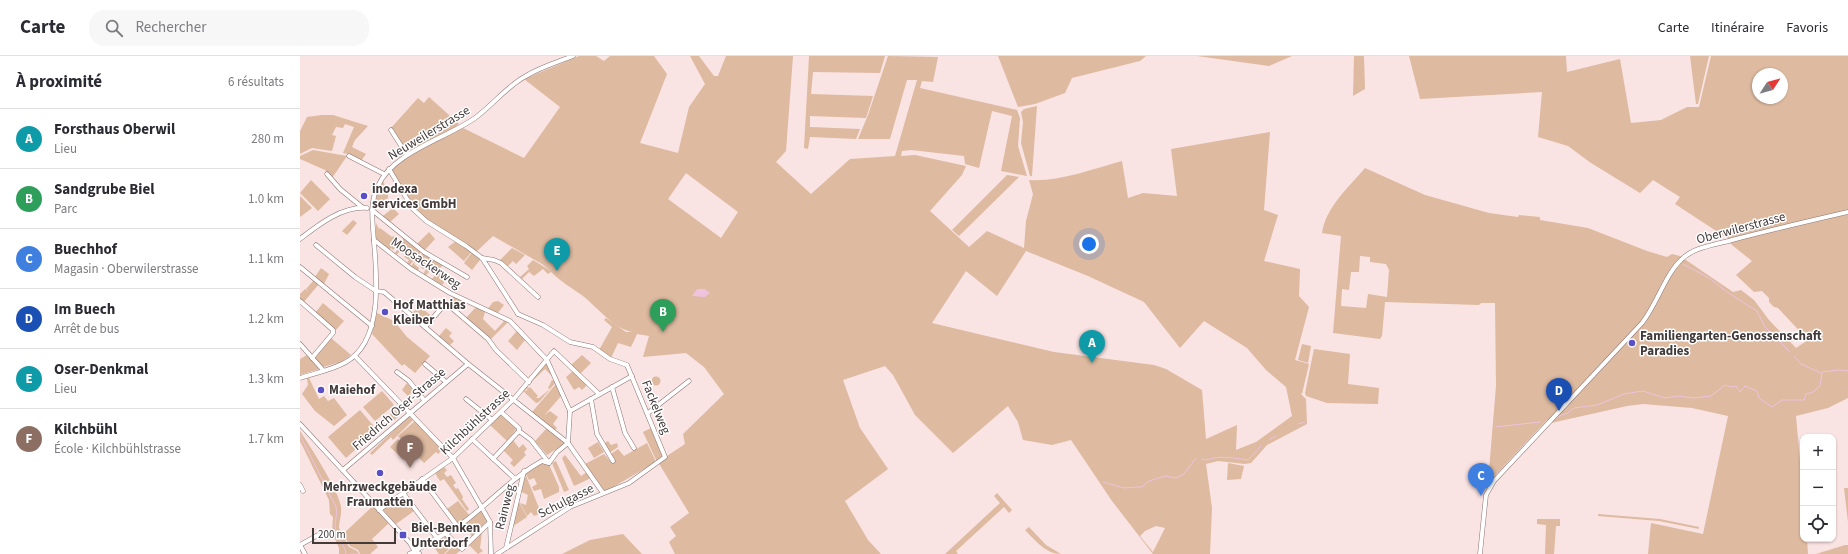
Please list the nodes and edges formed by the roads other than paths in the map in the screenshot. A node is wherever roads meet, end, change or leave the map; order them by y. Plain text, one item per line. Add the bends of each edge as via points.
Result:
1 (573, 56) edge
2 (391, 130) dead end
3 (407, 155) junction
4 (349, 156) dead end
5 (389, 169) junction
6 (327, 174) dead end
7 (384, 174) junction
8 (367, 208) junction
9 (372, 209) junction
10 (1848, 212) edge
11 (300, 239) edge
12 (374, 240) junction
13 (316, 245) dead end
14 (482, 258) junction
15 (300, 267) edge
16 (467, 277) dead end
17 (376, 290) junction
18 (538, 297) dead end
19 (300, 301) edge
20 (518, 314) junction
21 (510, 322) junction
22 (372, 326) junction
23 (425, 326) junction
24 (489, 342) junction
25 (300, 344) edge
26 (485, 346) dead end
27 (355, 356) junction
28 (312, 358) junction
29 (548, 360) junction
30 (425, 364) dead end
31 (468, 364) junction
32 (323, 370) junction
33 (397, 372) dead end
34 (632, 376) junction
35 (300, 378) edge
36 (689, 381) dead end
37 (446, 382) junction
38 (529, 382) junction
39 (612, 387) junction
40 (599, 394) junction
41 (466, 399) dead end
42 (591, 399) junction
43 (424, 400) junction
44 (513, 400) junction
45 (500, 412) junction
46 (570, 412) junction
47 (409, 413) junction
48 (648, 413) junction
49 (492, 420) junction
50 (300, 424) edge
51 (520, 430) junction
52 (472, 439) junction
53 (568, 443) junction
54 (634, 448) dead end
55 (665, 457) joint
56 (453, 458) junction
57 (493, 458) junction
58 (613, 461) dead end
59 (550, 463) junction
60 (343, 470) junction
61 (524, 471) junction
62 (514, 478) junction
63 (422, 479) junction
64 (300, 484) edge
65 (304, 490) dead end
66 (403, 493) junction
67 (603, 493) junction
68 (482, 508) junction
69 (380, 510) junction
70 (490, 522) junction
71 (458, 527) junction
72 (446, 534) junction
73 (318, 535) dead end
74 (437, 538) junction
75 (300, 545) edge
76 (506, 548) junction
77 (415, 553) edge
78 (305, 554) edge
79 (491, 554) edge
80 (498, 554) edge
81 (1480, 554) edge

1 - 3 street, Neuweilerstrasse via 526,76 454,132
2 - 3 street
3 - 5 street, Neuweilerstrasse
4 - 7 street
5 - 7 street, Neuweilerstrasse
5 - 14 street via 403,190 405,200 418,214
6 - 8 street via 355,202
7 - 9 street, Neuweilerstrasse via 377,187
8 - 9 street
8 - 11 street via 359,207 342,212
9 - 12 street, Neuweilerstrasse
9 - 16 street via 424,252
10 - 81 street, Oberwilerstrasse via 1769,230 1694,251 1683,258 1642,322 1498,476 1486,495
12 - 17 street, Neuweilerstrasse
12 - 21 street, Moosackerweg via 411,269 450,293
13 - 17 street
14 - 18 street via 501,264
14 - 20 street
15 - 22 street
17 - 22 street, Neuweilerstrasse
17 - 23 street via 384,292
19 - 28 street via 333,330
20 - 21 street
20 - 34 street, Fackelweg via 570,342 593,347 610,359 626,365
21 - 29 street, Moosackerweg
22 - 27 street, Neuweilerstrasse via 367,340
23 - 24 street via 446,303
23 - 31 street
24 - 26 street
24 - 38 street
25 - 28 street
27 - 32 street, Neuweilerstrasse
27 - 47 street
28 - 32 street
29 - 38 street, Kilchbühlstrasse
29 - 40 street, Kilchbühlstrasse via 554,351
29 - 46 street
30 - 37 street
31 - 37 street, Friedrich Oser-Strasse
31 - 44 street
32 - 35 street, Neuweilerstrasse
33 - 43 street
34 - 39 street
34 - 48 street, Fackelweg
36 - 48 street
37 - 43 street, Friedrich Oser-Strasse
38 - 44 street, Kilchbühlstrasse
39 - 40 street
39 - 54 street via 626,433
40 - 42 street
41 - 49 street
42 - 46 street
42 - 58 street via 596,434
43 - 47 street, Friedrich Oser-Strasse
44 - 45 street, Kilchbühlstrasse
44 - 53 street
45 - 49 street, Kilchbühlstrasse
45 - 51 street
46 - 53 street
47 - 56 street
47 - 60 street, Friedrich Oser-Strasse
48 - 55 street, Fackelweg
49 - 52 street, Kilchbühlstrasse
50 - 60 street
51 - 57 street
51 - 59 street
52 - 56 street, Kilchbühlstrasse
52 - 57 street
53 - 59 street via 557,452
53 - 67 street
55 - 67 street, Schulgasse via 629,483
56 - 63 street, Kilchbühlstrasse
56 - 68 street
57 - 62 street
59 - 61 street via 542,461
60 - 69 street
61 - 62 street
61 - 76 street, Rainweg
62 - 68 street
63 - 66 street, Kilchbühlstrasse
63 - 71 street
64 - 65 street
66 - 69 street, Kilchbühlstrasse
66 - 74 street
67 - 76 street, Schulgasse via 570,507
68 - 70 street
68 - 71 street
69 - 77 street via 410,542
70 - 72 street via 462,549
70 - 79 street
71 - 72 street
72 - 74 street
73 - 75 street
74 - 77 street
75 - 78 street
76 - 80 street, Schulgasse

